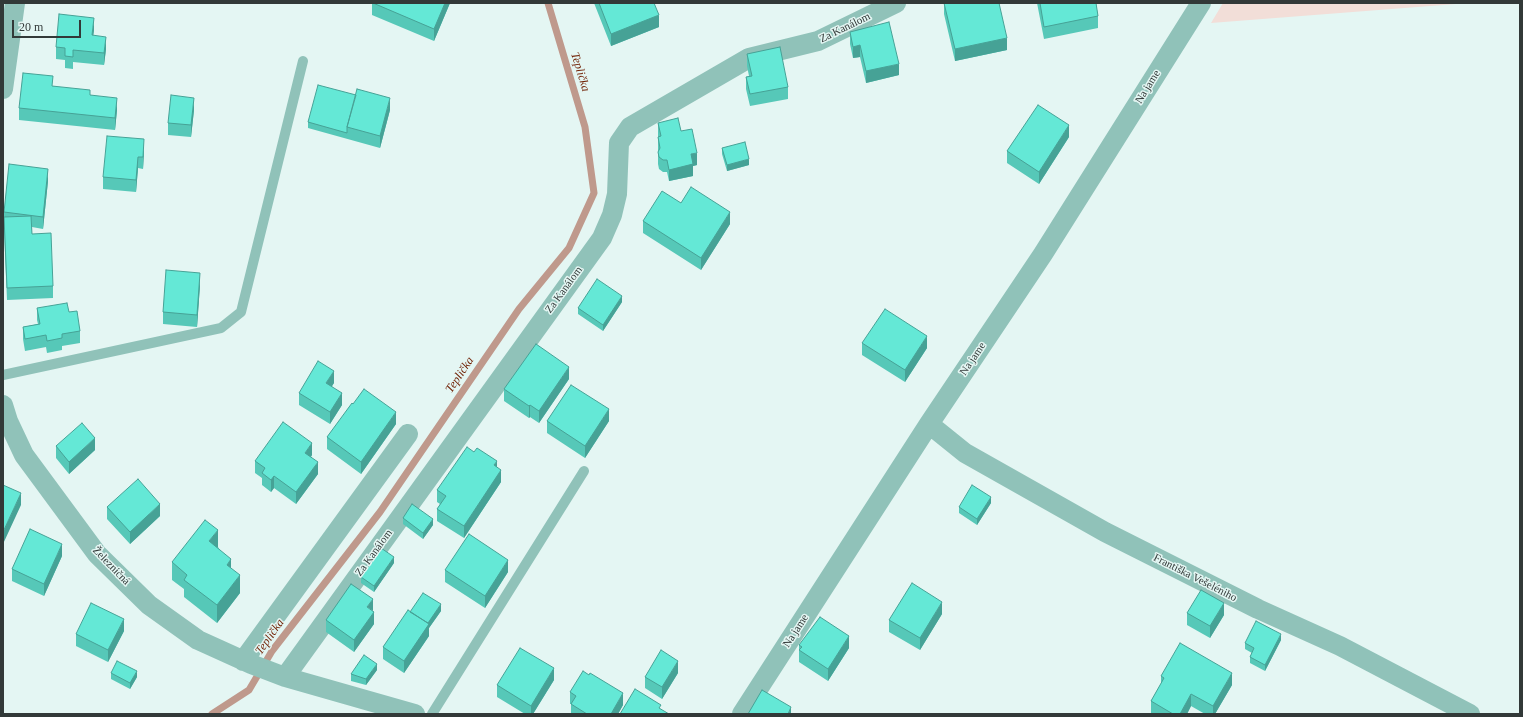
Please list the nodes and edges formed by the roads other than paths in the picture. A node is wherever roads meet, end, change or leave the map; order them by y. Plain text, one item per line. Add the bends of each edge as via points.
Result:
1 (896, 3) edge
2 (1202, 3) edge
3 (10, 13) edge
4 (303, 61) dead end
5 (3, 89) edge
6 (3, 375) edge
7 (3, 405) edge
8 (929, 424) junction
9 (408, 434) dead end
10 (3, 446) edge
11 (24, 455) junction
12 (584, 472) dead end
13 (247, 662) junction
14 (281, 675) junction
15 (380, 709) edge
16 (415, 714) edge
17 (432, 714) edge
18 (742, 714) edge
19 (1470, 714) edge

1 - 14 street, Za Kanálom via 818,41 749,58 630,128 619,143 617,194 612,215 602,238
2 - 8 street, Na jame via 1043,254
3 - 5 street
4 - 6 lane via 241,312 222,328
7 - 11 street, Železničná
8 - 18 street, Na jame
8 - 19 street, Františka Vešeléniho via 965,453 1105,532 1258,609 1340,646
9 - 13 street
10 - 11 street
11 - 13 street, Železničná via 97,554 149,605 198,640
12 - 17 lane
13 - 14 street, Železničná
14 - 15 street, Železničná
15 - 16 street, Železničná

